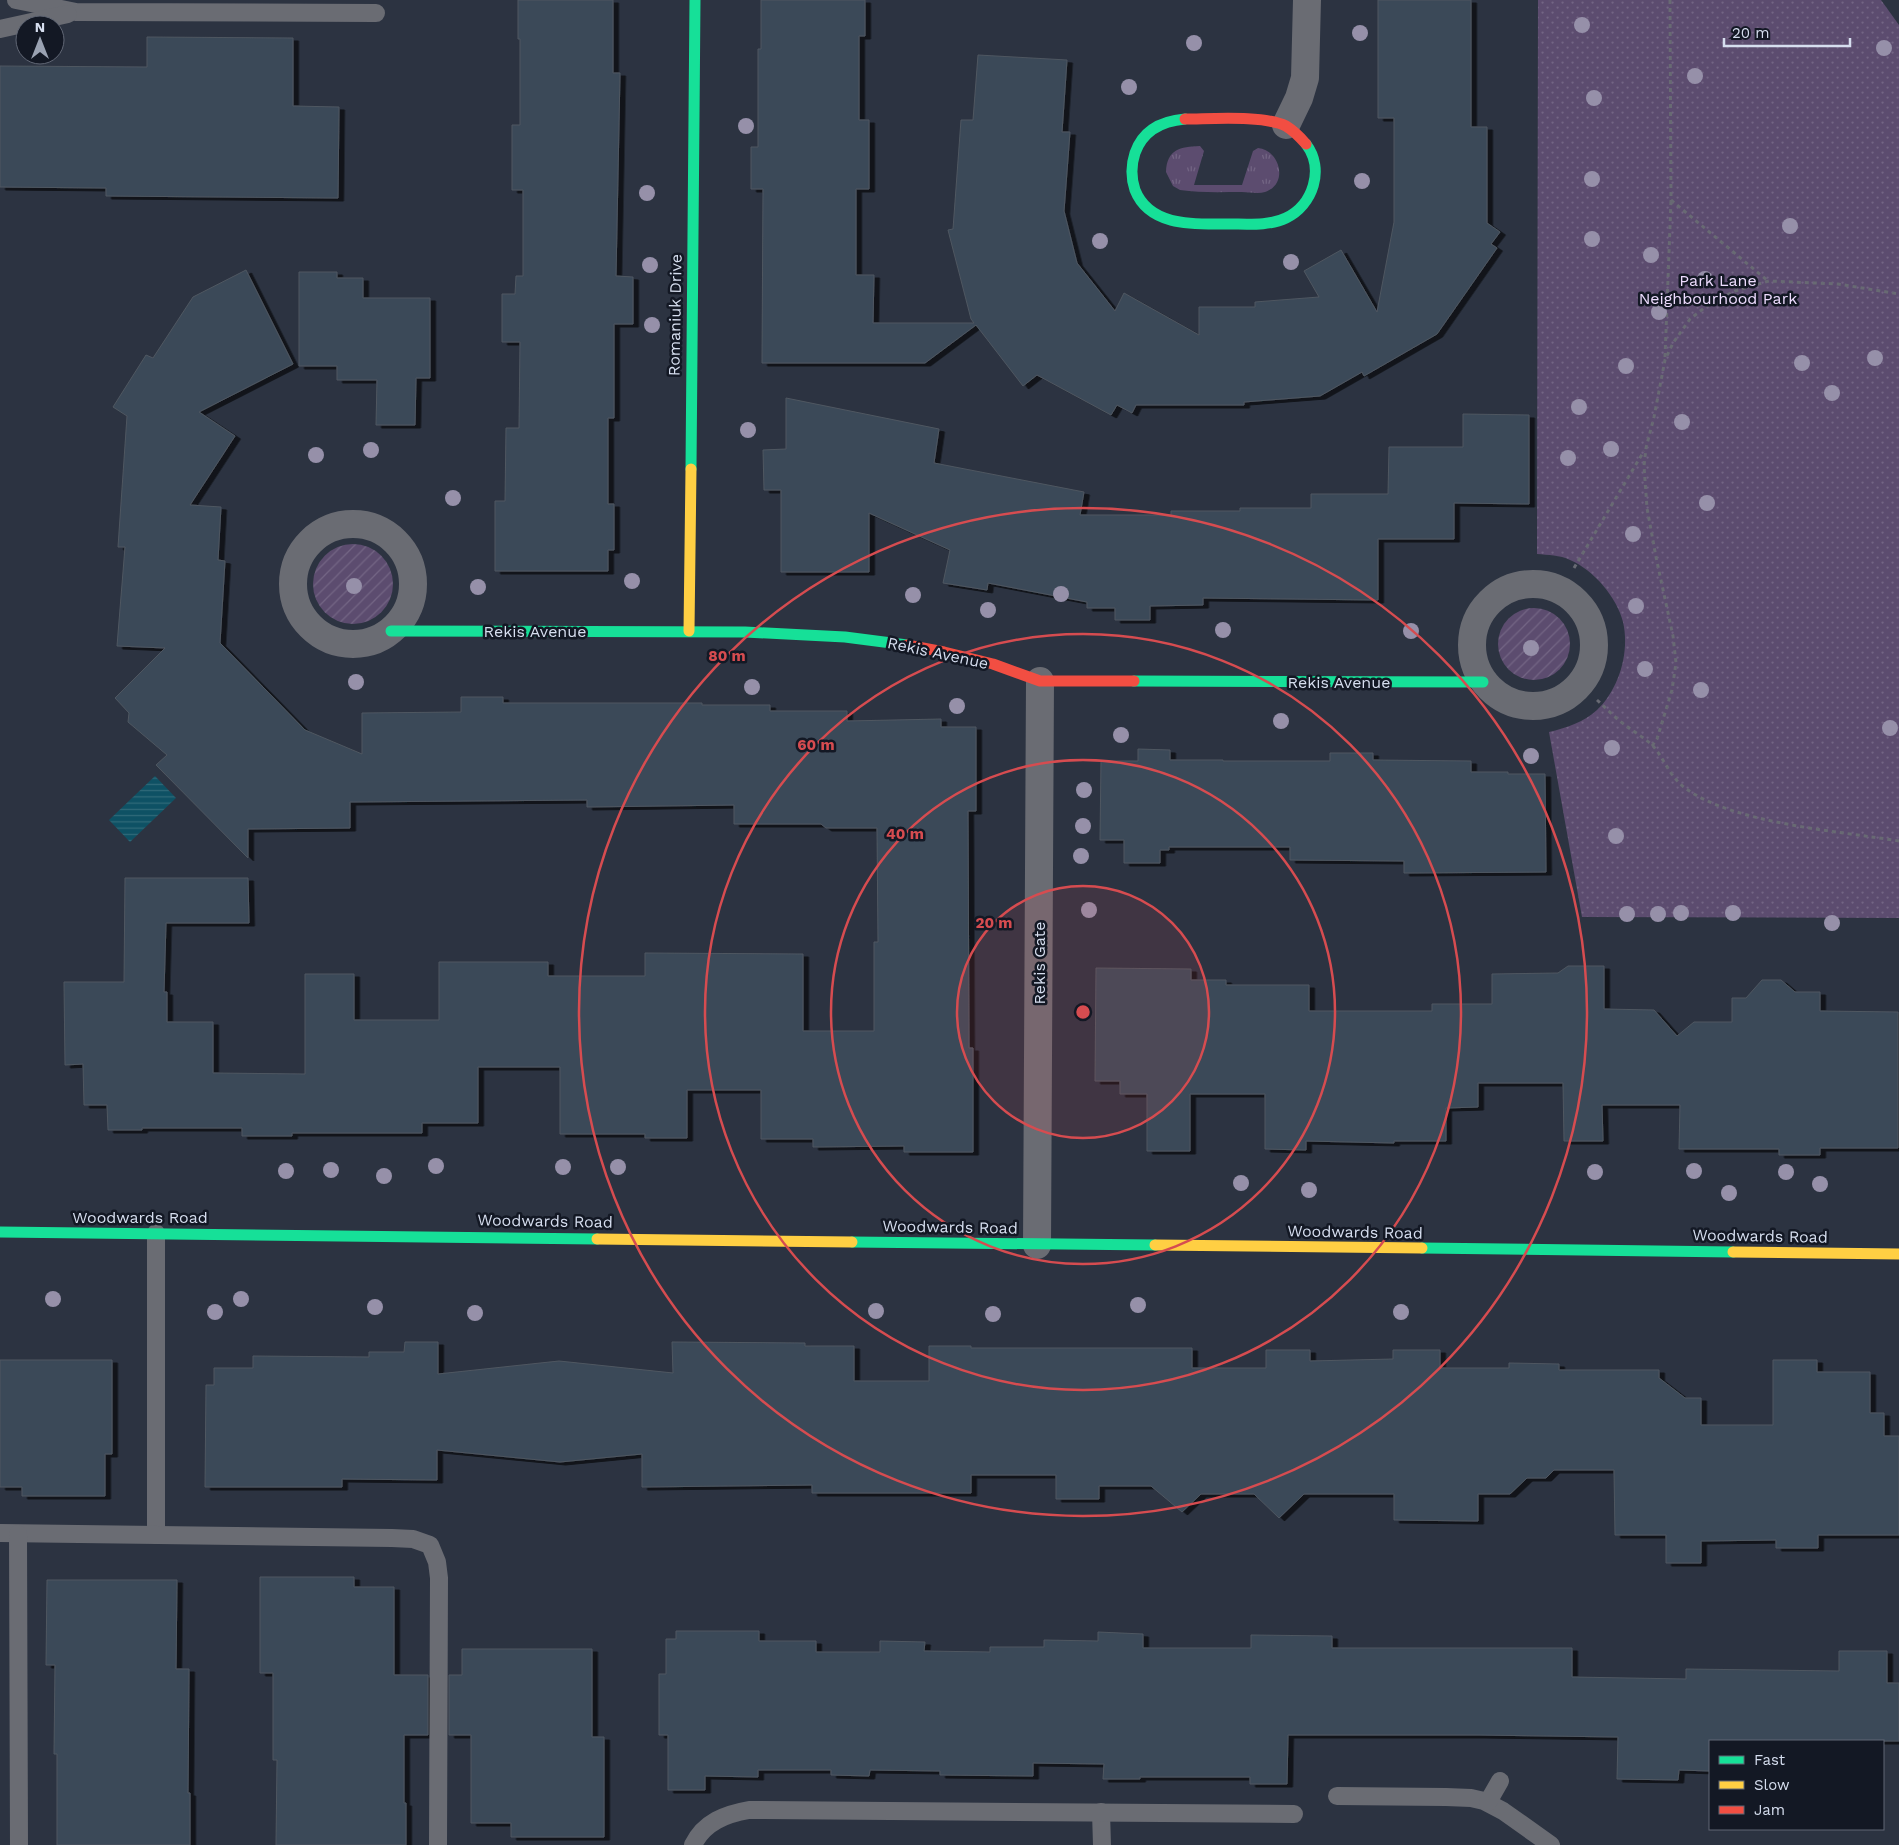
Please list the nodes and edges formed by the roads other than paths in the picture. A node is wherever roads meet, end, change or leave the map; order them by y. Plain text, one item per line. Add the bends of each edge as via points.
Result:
1 (16, 0) edge
2 (694, 0) edge
3 (1307, 0) edge
4 (159, 6) edge
5 (76, 12) junction
6 (376, 12) dead end
7 (0, 29) edge
8 (1286, 125) junction
9 (391, 631) junction
10 (689, 631) junction
11 (1040, 681) junction
12 (1483, 682) junction
13 (0, 1232) edge
14 (156, 1233) junction
15 (1037, 1245) junction
16 (1899, 1254) edge
17 (0, 1533) edge
18 (18, 1534) junction
19 (156, 1535) junction
20 (1500, 1782) dead end
21 (1337, 1796) dead end
22 (1488, 1802) junction
23 (1102, 1812) junction
24 (1294, 1814) dead end
25 (1547, 1844) edge
26 (19, 1845) edge
27 (438, 1845) edge
28 (693, 1845) edge
29 (1102, 1845) edge

1 - 5 lane
2 - 10 street, Romaniuk Drive
3 - 8 street via 1304,78 1300,98
4 - 5 lane
4 - 6 lane
5 - 7 lane
8 - 8 street via 1258,119 1185,119 1156,126 1143,137 1134,153 1131,169 1137,195 1155,214 1172,221 1267,223 1284,218 1309,196 1316,172 1313,155 1305,140
9 - 9 street, Rekis Avenue via 407,609 413,585 408,558 397,542 381,530 362,524 333,527 315,536 302,552 294,570 292,590 303,618 325,637 344,643 364,643
9 - 10 street, Rekis Avenue
10 - 11 street, Rekis Avenue via 806,634 886,641 992,663
11 - 12 street, Rekis Avenue
11 - 15 street, Rekis Gate
12 - 12 street via 1503,698 1526,706 1546,705 1571,692 1585,678 1593,661 1594,641 1585,613 1571,597 1542,585 1516,587 1493,599 1480,615 1472,634 1472,655
13 - 14 street, Woodwards Road
14 - 15 street, Woodwards Road
14 - 19 lane
15 - 16 street, Woodwards Road
17 - 18 lane
18 - 19 lane
18 - 26 lane
19 - 27 lane via 392,1538 413,1539 430,1546 437,1562 438,1578
20 - 22 lane
21 - 22 lane via 1446,1797
22 - 25 lane
23 - 24 lane
23 - 28 lane via 749,1810 717,1819 704,1828
23 - 29 lane

